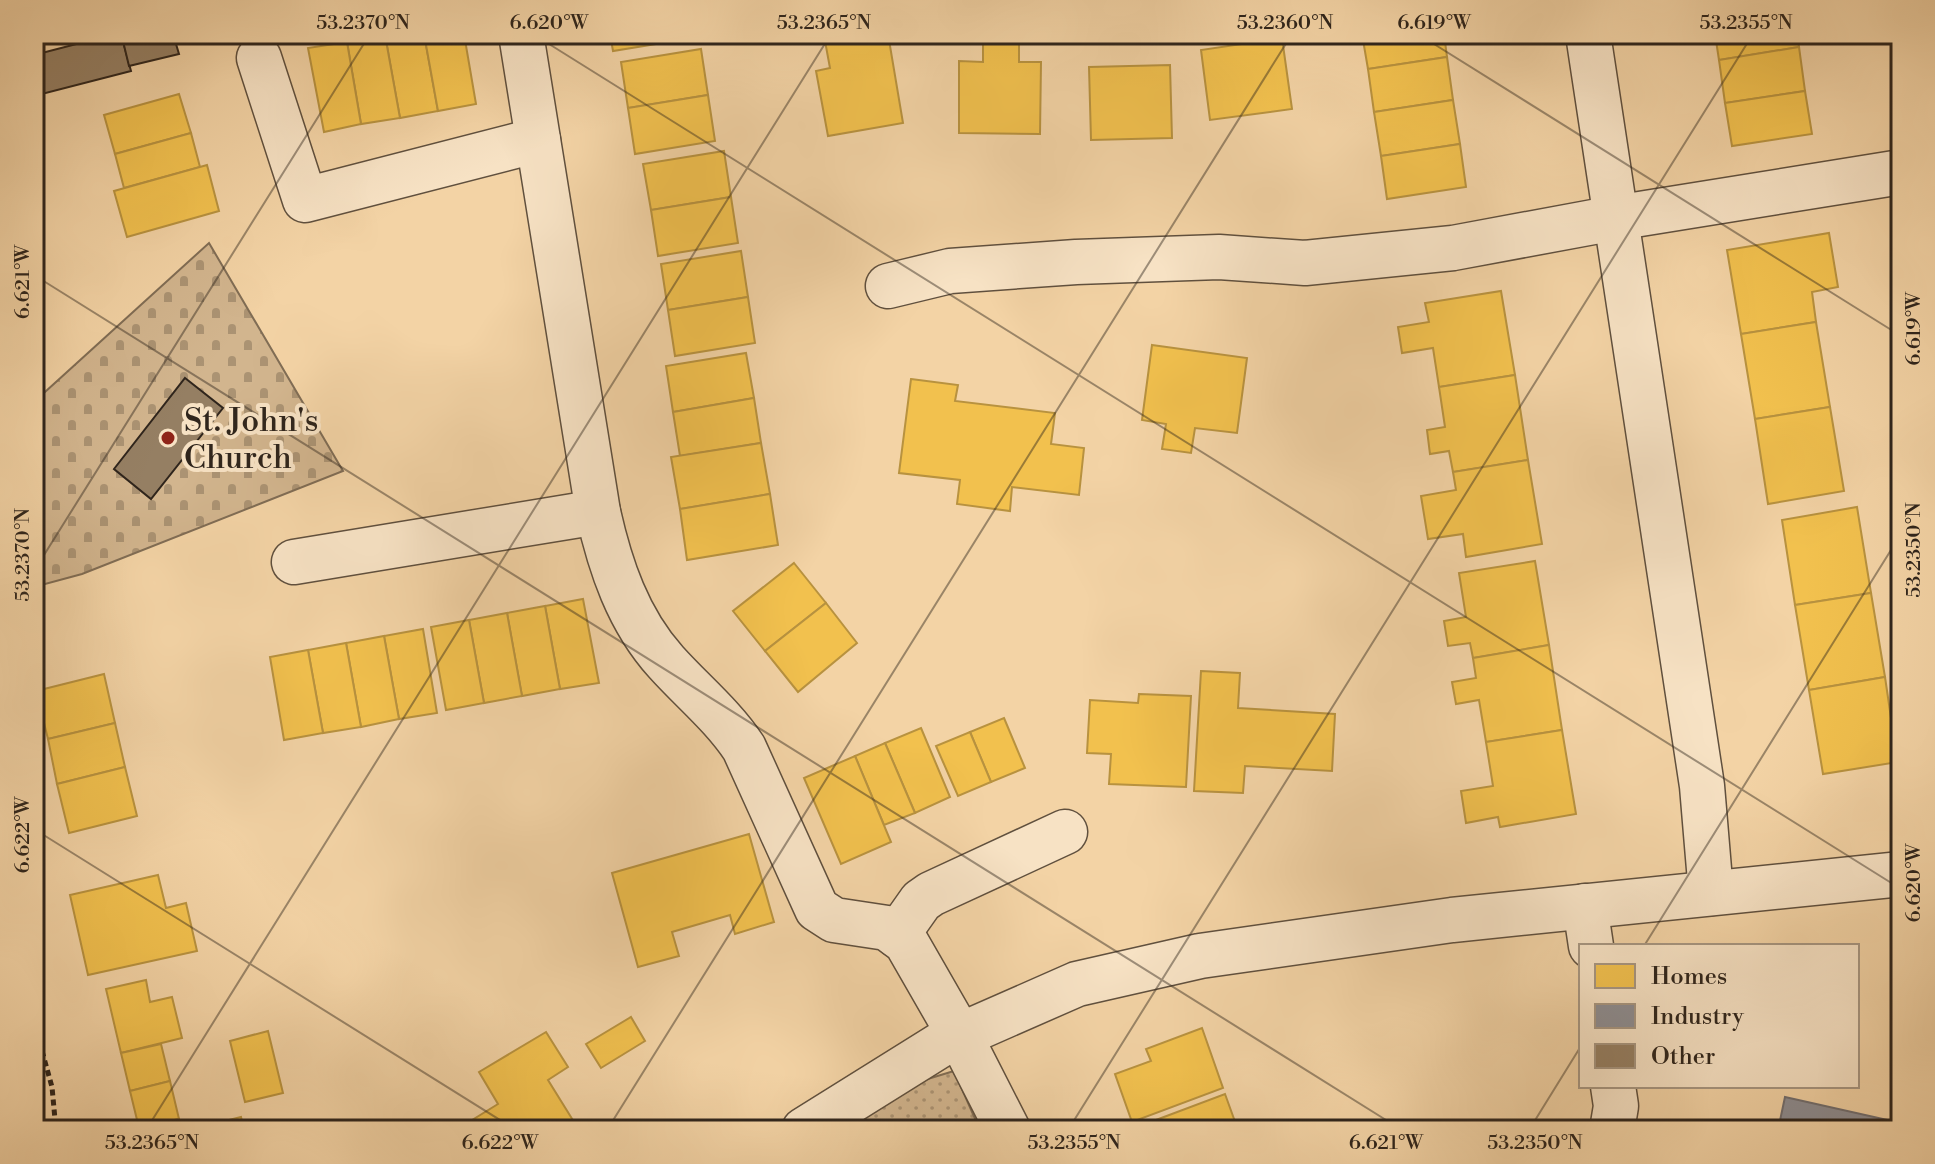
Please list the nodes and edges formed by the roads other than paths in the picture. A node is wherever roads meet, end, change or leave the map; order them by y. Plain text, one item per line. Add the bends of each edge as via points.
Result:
1 (521, 34) edge
2 (1588, 34) edge
3 (259, 58) dead end
4 (538, 140) junction
5 (1901, 172) edge
6 (1615, 218) junction
7 (888, 286) dead end
8 (598, 512) junction
9 (294, 562) dead end
10 (1065, 832) dead end
11 (1901, 874) edge
12 (1711, 893) junction
13 (1588, 926) edge
14 (897, 935) junction
15 (960, 1036) junction
16 (1613, 1088) edge
17 (804, 1130) edge
18 (1008, 1130) edge
19 (1612, 1130) edge

1 - 4 street
2 - 6 street
3 - 4 street via 305,200
4 - 8 street
5 - 6 street
6 - 7 street via 1453,248 1305,263 1219,257 1076,262 950,271
6 - 12 street via 1702,786
8 - 9 street
8 - 14 street via 614,574 636,621 744,748 817,909 834,920 887,928
10 - 14 street via 931,894
11 - 12 street
12 - 13 street
13 - 15 street via 1452,920 1200,956 1077,984
14 - 15 street
15 - 17 street
15 - 18 street
16 - 19 street

